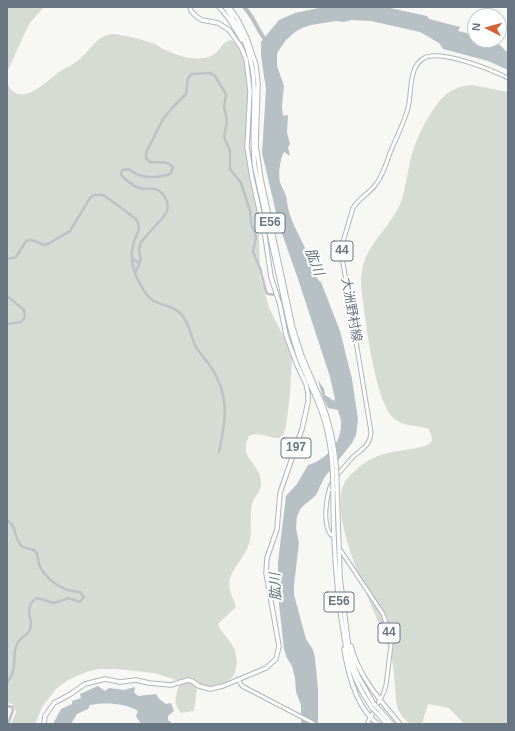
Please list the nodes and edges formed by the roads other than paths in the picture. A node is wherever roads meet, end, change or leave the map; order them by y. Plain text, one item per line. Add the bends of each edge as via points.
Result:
1 (190, 7) edge
2 (219, 7) edge
3 (225, 7) edge
4 (229, 7) edge
5 (233, 7) edge
6 (247, 38) junction
7 (250, 55) junction
8 (508, 78) edge
9 (7, 259) edge
10 (133, 259) junction
11 (141, 260) junction
12 (135, 273) junction
13 (277, 295) junction
14 (7, 296) edge
15 (7, 324) edge
16 (321, 404) junction
17 (218, 452) dead end
18 (7, 520) edge
19 (331, 535) dead end
20 (341, 551) dead end
21 (343, 615) junction
22 (238, 680) junction
23 (7, 683) edge
24 (380, 699) junction
25 (7, 706) edge
26 (377, 710) junction
27 (371, 717) junction
28 (8, 724) edge
29 (44, 724) edge
30 (315, 724) edge
31 (367, 724) edge
32 (378, 724) edge
33 (387, 724) edge
34 (392, 724) edge
35 (400, 724) edge

1 - 13 highway, 197 via 202,20 218,23 229,30 246,59 250,91 247,147 249,164 271,277
2 - 7 highway
3 - 7 highway, E56 via 239,28
4 - 6 highway, E56
5 - 6 highway
6 - 16 highway, E56 via 257,75 256,145 261,179 293,328
7 - 16 highway, E56 via 254,85 252,146 255,168 290,328 299,358
8 - 19 main road, 大洲野村線 / 44 via 477,65 441,56 428,56 418,62 413,73 406,115 381,176 353,208 342,245 342,257 371,438 331,482 326,520
9 - 10 street via 16,257 26,241 32,240 44,245 68,233 90,198 98,194 105,196 133,216 138,223 139,230 132,248
10 - 11 street via 137,262
10 - 12 street
11 - 12 street
11 - 13 street via 141,242 165,215 168,206 159,191 135,186 121,175 121,172 128,169 146,177 166,176 171,173 171,164 150,162 146,158 146,153 163,119 186,94 188,78 210,73 215,76 226,94 224,106 227,121 224,137 230,151 230,170 241,183 250,211 256,237 253,255 260,268 266,292
12 - 17 street via 150,299 176,309 184,317 197,349 220,384 226,412
13 - 22 highway, 197 via 289,343 306,384 308,402 296,449 280,493 277,529 266,565 279,638 279,652 276,659 266,668
14 - 15 street via 24,310 25,317 21,322
16 - 21 highway, E56, bridge via 329,422 336,461 335,489
18 - 23 street via 14,526 21,546 34,550 39,566 56,584 68,591 80,592 84,597 80,602 69,598 54,603 37,598 32,603 29,614 30,628 16,645 14,670
20 - 24 main road, 44 via 383,614 389,631 391,645 386,685
21 - 24 highway via 356,660
21 - 26 highway, E56, bridge via 354,666
21 - 27 highway via 343,643 347,667 357,694
22 - 29 highway, 197 via 210,689 188,680 170,685 136,680 97,681 85,684 54,703 45,716
22 - 30 main road via 242,686
24 - 27 main road, 44
24 - 35 highway
25 - 28 street via 14,710
26 - 33 highway, E56
26 - 34 highway, E56
27 - 31 main road, 44
27 - 32 highway

